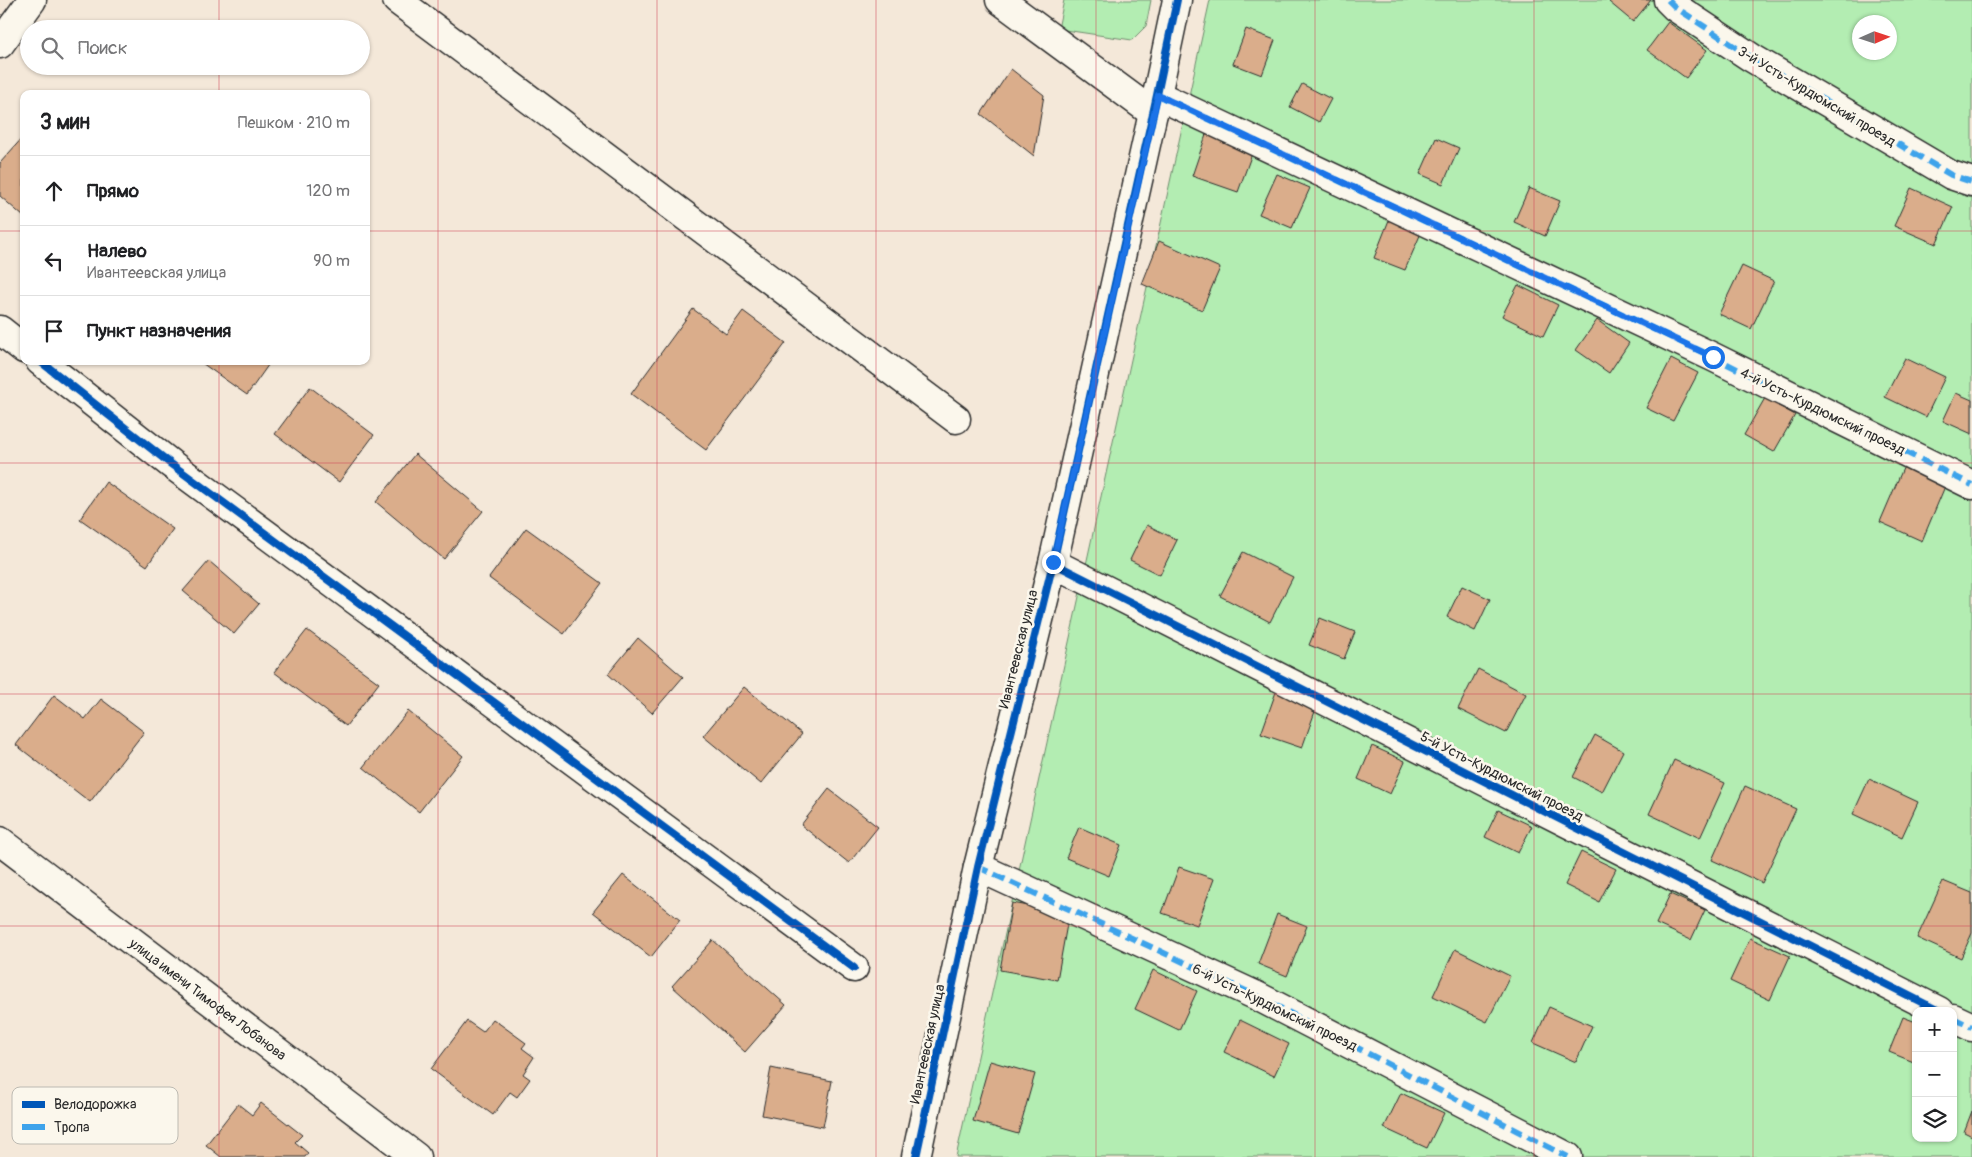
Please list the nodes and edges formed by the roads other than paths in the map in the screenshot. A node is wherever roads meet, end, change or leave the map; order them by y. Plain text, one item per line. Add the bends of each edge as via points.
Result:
1 (32, 0) edge
2 (397, 0) edge
3 (1000, 0) edge
4 (1177, 0) edge
5 (1668, 0) edge
6 (0, 44) edge
7 (1155, 104) junction
8 (1972, 182) edge
9 (0, 330) edge
10 (20, 346) edge
11 (45, 365) edge
12 (956, 419) dead end
13 (1972, 485) edge
14 (1053, 562) junction
15 (0, 840) edge
16 (978, 867) junction
17 (854, 968) dead end
18 (1931, 1007) edge
19 (1957, 1020) edge
20 (1972, 1027) edge
21 (416, 1157) edge
22 (916, 1157) edge
23 (1568, 1157) edge

1 - 6 street
2 - 12 street
3 - 7 street, 4-й Усть-Курдюмский проезд
4 - 7 street, Ивантеевская улица
5 - 8 street, 3-й Усть-Курдюмский проезд via 1752,58 1951,175
7 - 13 street, 4-й Усть-Курдюмский проезд via 1713,357
7 - 14 street, Ивантеевская улица
9 - 10 street
11 - 17 street via 187,475
14 - 16 street, Ивантеевская улица
14 - 18 street, 5-й Усть-Курдюмский проезд
15 - 21 street, улица имени Тимофея Лобанова
16 - 22 street, Ивантеевская улица
16 - 23 street, 6-й Усть-Курдюмский проезд via 1257,996
19 - 20 street

